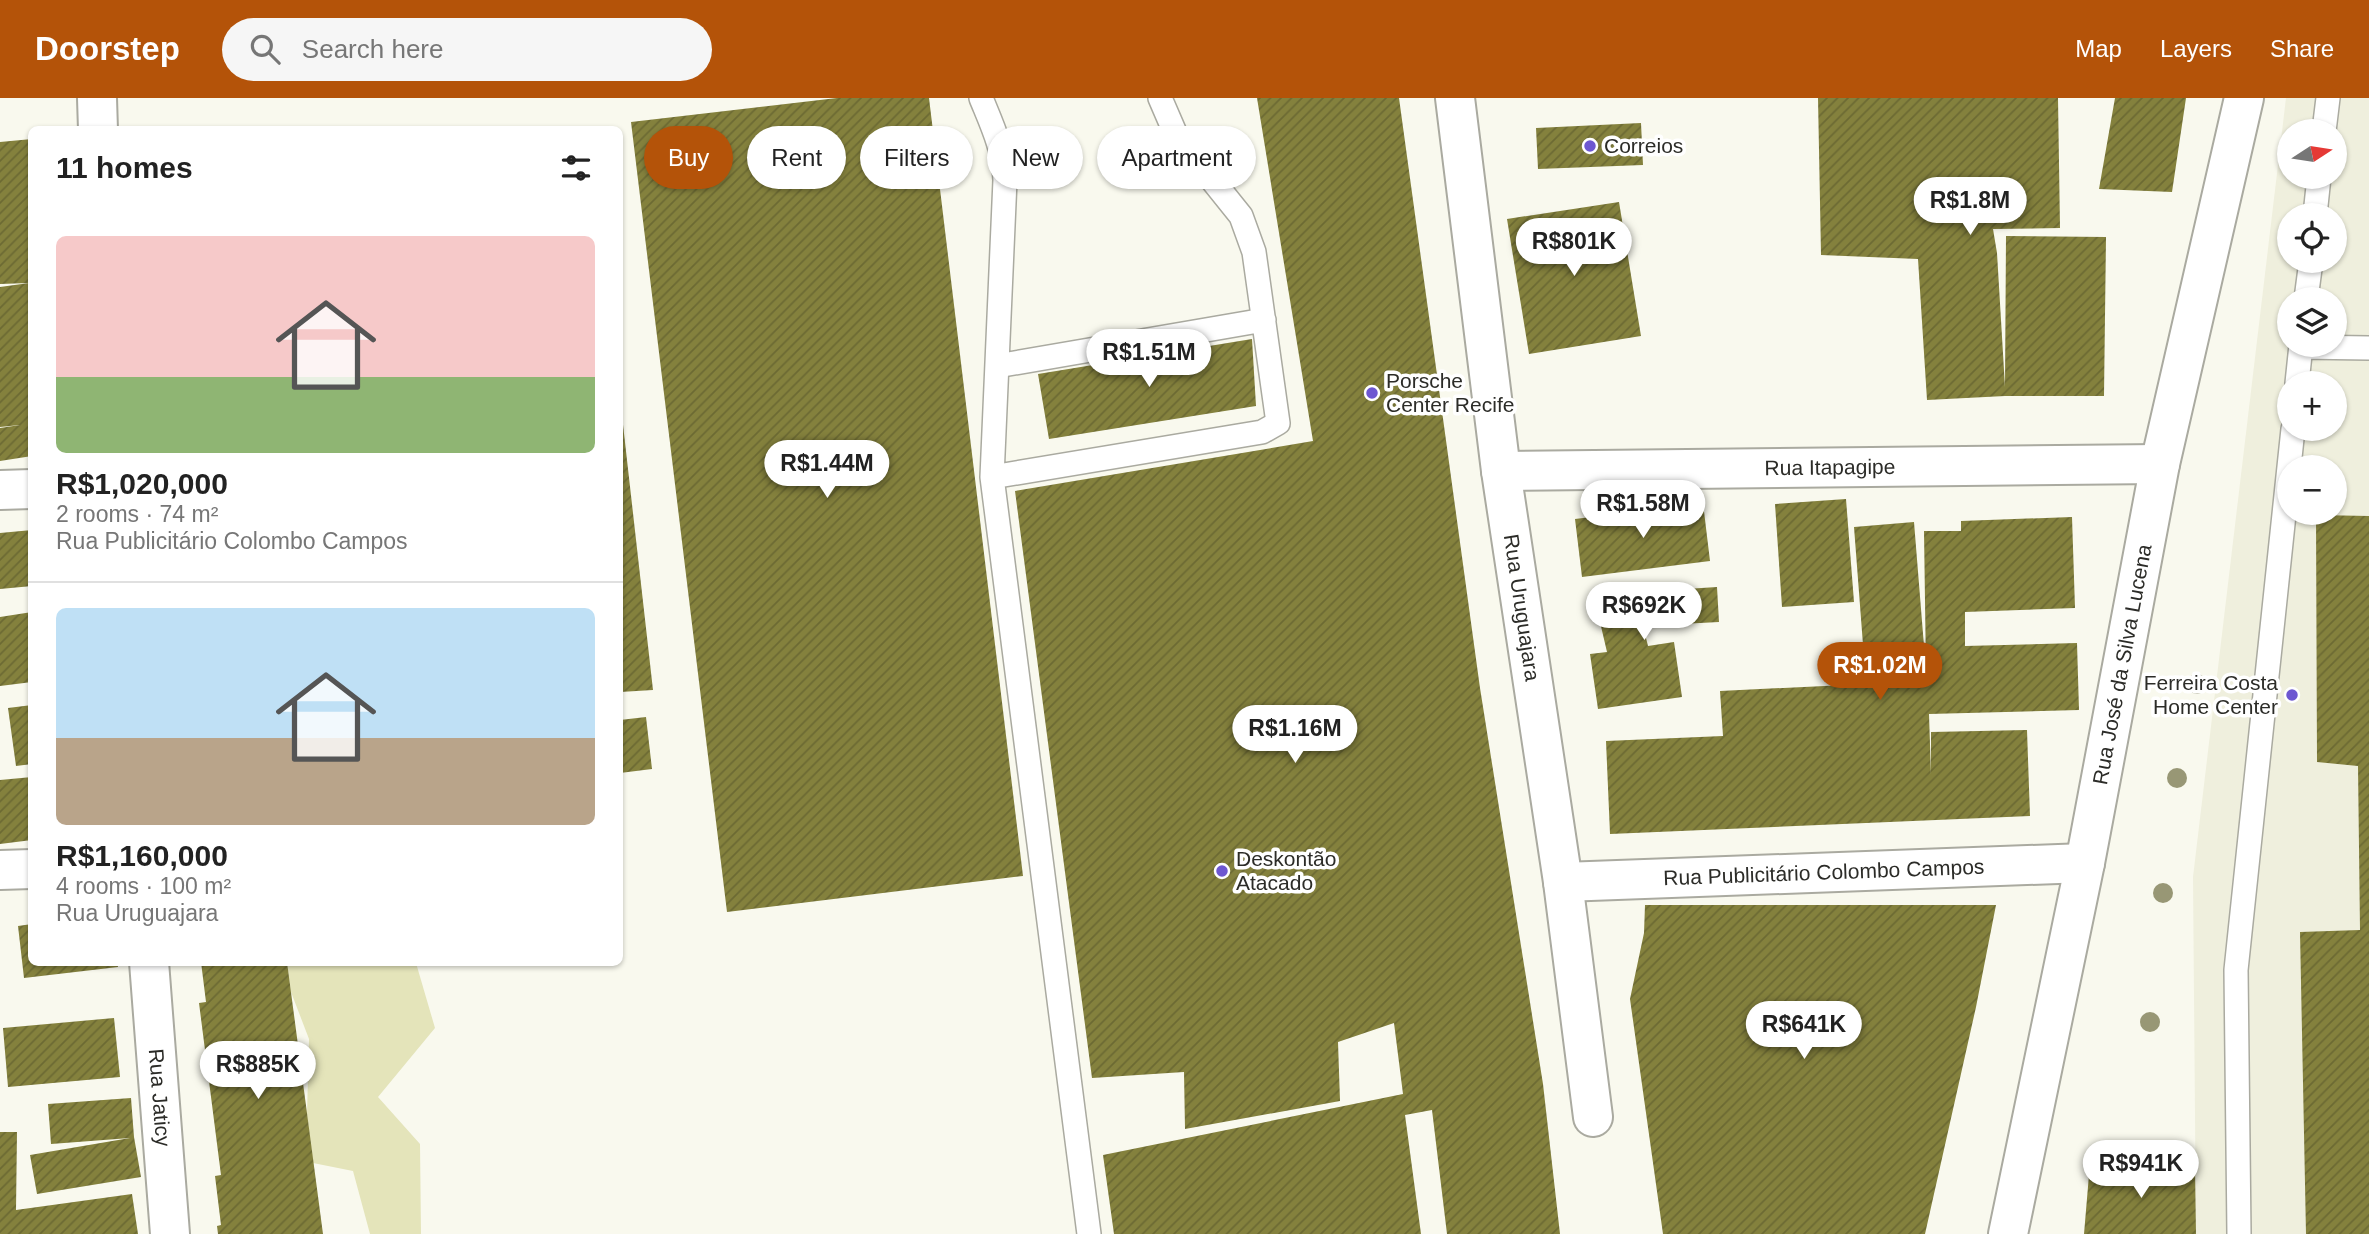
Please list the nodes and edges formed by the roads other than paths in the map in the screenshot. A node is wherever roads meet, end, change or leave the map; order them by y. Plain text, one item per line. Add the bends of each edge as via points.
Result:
1 (97, 98) edge
2 (981, 98) edge
3 (1160, 98) edge
4 (1455, 98) edge
5 (2244, 98) edge
6 (2328, 98) edge
7 (2325, 119) edge
8 (98, 126) edge
9 (1264, 320) junction
10 (2347, 347) edge
11 (2369, 348) edge
12 (997, 366) junction
13 (2292, 441) edge
14 (2160, 464) junction
15 (1500, 471) junction
16 (992, 477) junction
17 (28, 489) edge
18 (0, 490) edge
19 (2085, 863) junction
20 (28, 869) edge
21 (0, 870) edge
22 (1563, 882) junction
23 (149, 966) edge
24 (1593, 1117) dead end
25 (170, 1234) edge
26 (1089, 1234) edge
27 (2008, 1234) edge
28 (2239, 1234) edge

1 - 8 street
2 - 12 lane via 1005,161
3 - 9 lane via 1176,135 1241,216 1254,252
4 - 15 street, Rua Uruguajara
5 - 14 street, Rua José da Silva Lucena
6 - 7 lane
9 - 12 lane
9 - 16 lane via 1278,423 1262,432
10 - 11 lane
12 - 16 lane
13 - 28 lane via 2236,970
14 - 15 street, Rua Itapagipe
14 - 19 street, Rua José da Silva Lucena
15 - 22 street, Rua Uruguajara
16 - 26 lane
17 - 18 street
19 - 22 street, Rua Publicitário Colombo Campos
19 - 27 street, Rua José da Silva Lucena
20 - 21 street
22 - 24 street, Rua Uruguajara
23 - 25 street, Rua Jaticy

